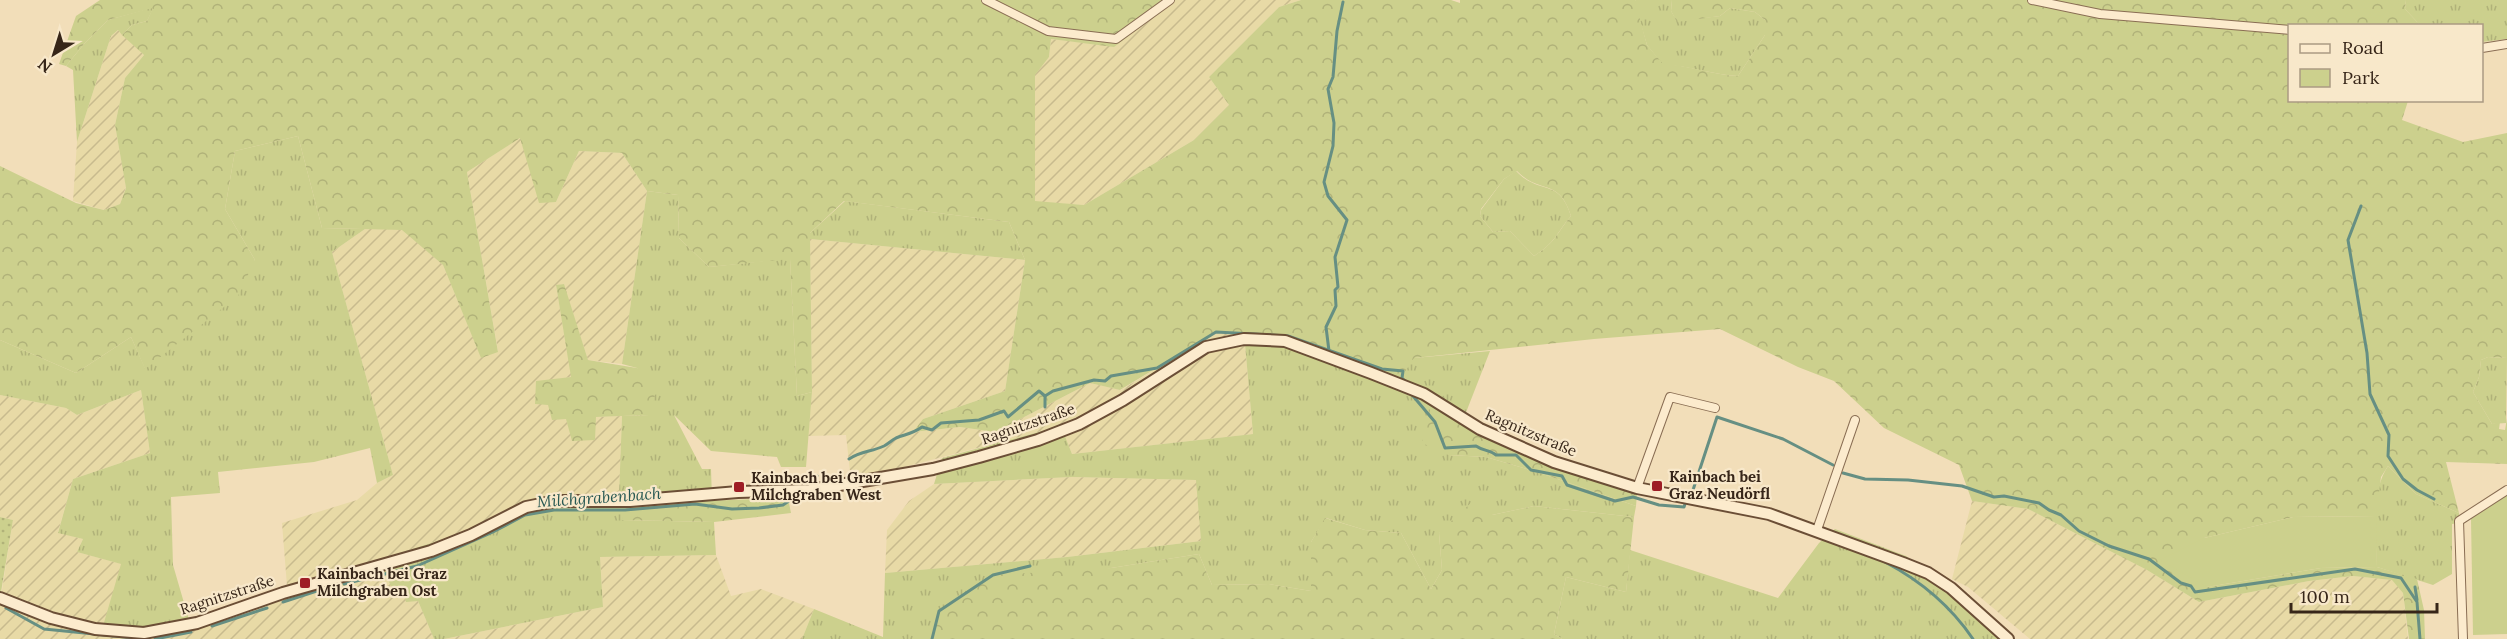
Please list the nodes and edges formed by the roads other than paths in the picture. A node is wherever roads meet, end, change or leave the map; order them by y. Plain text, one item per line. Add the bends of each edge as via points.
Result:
1 (986, 0) edge
2 (1170, 0) edge
3 (2031, 0) edge
4 (2288, 30) edge
5 (2507, 44) edge
6 (2483, 48) edge
7 (1715, 408) dead end
8 (1855, 420) dead end
9 (1637, 488) junction
10 (2507, 490) edge
11 (1817, 530) junction
12 (0, 598) edge
13 (2008, 639) edge
14 (2463, 639) edge

1 - 2 street via 1048,31 1116,39
3 - 4 street via 2100,14
5 - 6 street
7 - 9 street via 1670,397
8 - 11 street
9 - 11 main road, Ragnitzstraße via 1769,514
9 - 12 main road, Ragnitzstraße via 1554,462 1480,429 1424,394 1371,373 1285,341 1244,339 1206,347 1079,424 1038,440 951,464 810,490 630,501 556,501 526,507 431,552 283,593 197,623 144,633 95,629 51,618
10 - 14 street via 2459,521
11 - 13 main road, Ragnitzstraße via 1928,573 1951,588

